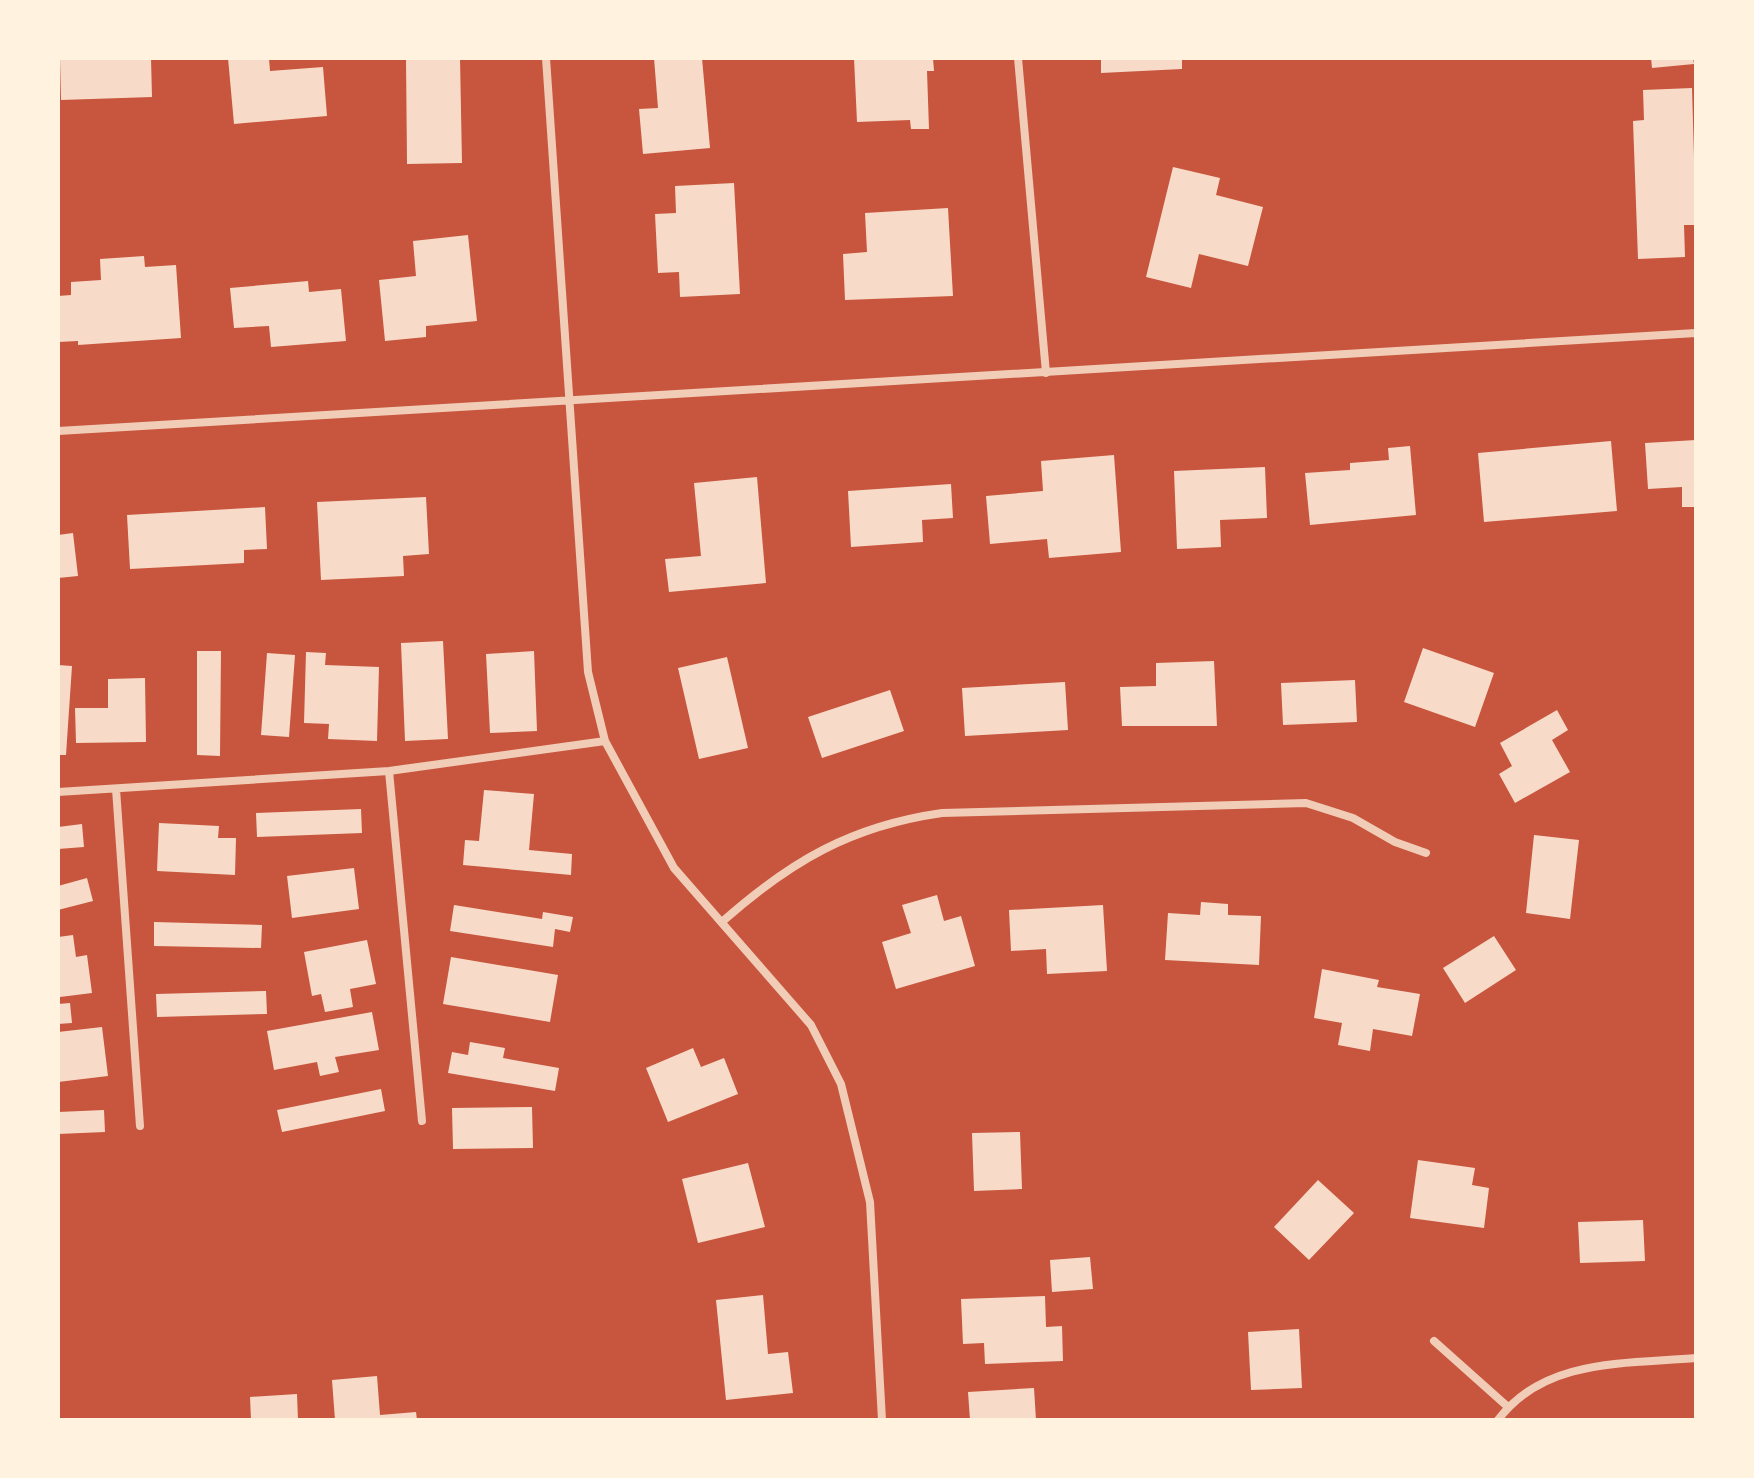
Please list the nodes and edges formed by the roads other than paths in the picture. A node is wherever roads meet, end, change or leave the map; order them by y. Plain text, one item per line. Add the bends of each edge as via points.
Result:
1 (546, 58) edge
2 (1018, 58) edge
3 (1696, 333) edge
4 (1046, 373) junction
5 (570, 400) junction
6 (58, 431) edge
7 (605, 741) junction
8 (389, 771) junction
9 (116, 789) junction
10 (58, 792) edge
11 (1426, 853) dead end
12 (723, 921) junction
13 (422, 1121) dead end
14 (140, 1126) dead end
15 (1434, 1341) dead end
16 (1696, 1358) edge
17 (1508, 1407) junction
18 (882, 1420) edge
19 (1498, 1420) edge

1 - 5 street
2 - 4 street
3 - 4 street
4 - 5 street
5 - 6 street
5 - 7 street via 588,672
7 - 8 street
7 - 12 street via 674,868
8 - 9 street
8 - 13 street
9 - 10 street
9 - 14 street
11 - 12 street via 1353,818 1306,803 942,813 900,819 815,851
12 - 18 street via 811,1025 841,1084 870,1202
15 - 17 street
16 - 17 street via 1557,1374
17 - 19 street

